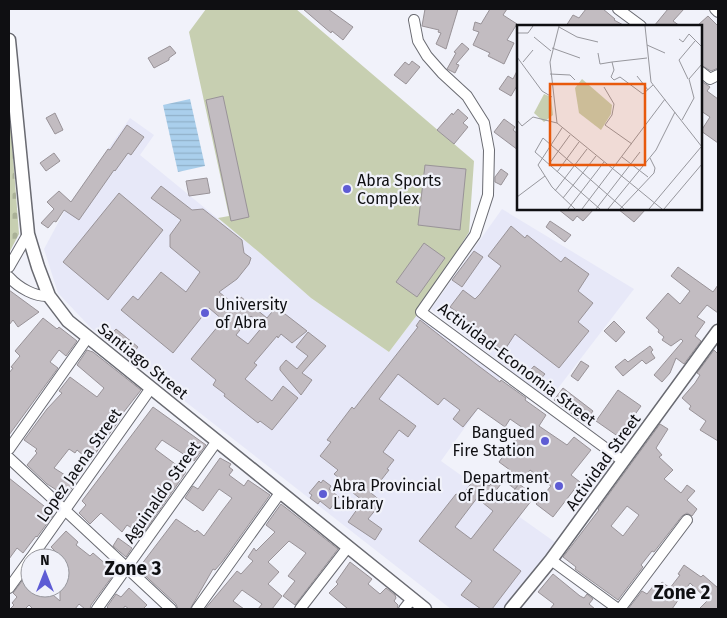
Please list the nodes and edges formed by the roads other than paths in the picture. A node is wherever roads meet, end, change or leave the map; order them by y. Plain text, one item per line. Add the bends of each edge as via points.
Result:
1 (715, 9) edge
2 (623, 10) edge
3 (718, 12) edge
4 (414, 20) dead end
5 (640, 25) edge
6 (9, 40) edge
7 (702, 73) edge
8 (718, 75) edge
9 (11, 96) edge
10 (28, 234) junction
11 (9, 267) edge
12 (9, 277) edge
13 (49, 296) junction
14 (718, 331) edge
15 (88, 337) junction
16 (151, 388) junction
17 (217, 441) junction
18 (9, 449) edge
19 (9, 458) edge
20 (623, 461) junction
21 (280, 493) junction
22 (66, 511) junction
23 (688, 520) dead end
24 (348, 547) junction
25 (38, 548) edge
26 (551, 560) junction
27 (126, 569) junction
28 (20, 573) edge
29 (9, 588) edge
30 (408, 604) edge
31 (97, 609) edge
32 (171, 609) edge
33 (197, 609) edge
34 (300, 609) edge
35 (425, 609) edge
36 (511, 609) edge
37 (619, 609) edge

1 - 3 street
2 - 5 street
4 - 20 street, Actividad-Economia Street via 418,41 427,56 467,96 484,123 489,150 488,195 476,235 421,312
6 - 9 street, Santiago Street
7 - 8 street via 710,79
9 - 10 street, Santiago Street
10 - 11 street
10 - 13 street, Santiago Street
12 - 13 street via 39,297
13 - 15 street, Santiago Street via 68,321
14 - 20 street, Actividad Street
15 - 16 street, Santiago Street
15 - 18 street
16 - 17 street, Santiago Street
16 - 22 street, Lopez Jaena Street
17 - 21 street, Santiago Street
17 - 27 street, Aguinaldo Street
19 - 22 street
20 - 26 street, Actividad Street
21 - 24 street, Santiago Street
21 - 33 street
22 - 25 street, Lopez Jaena Street
22 - 27 street
23 - 37 street
24 - 30 street, Santiago Street
24 - 34 street
26 - 36 street, Actividad Street
26 - 37 street
27 - 31 street, Aguinaldo Street
27 - 32 street
28 - 29 street, Lopez Jaena Street
30 - 35 street, Santiago Street

